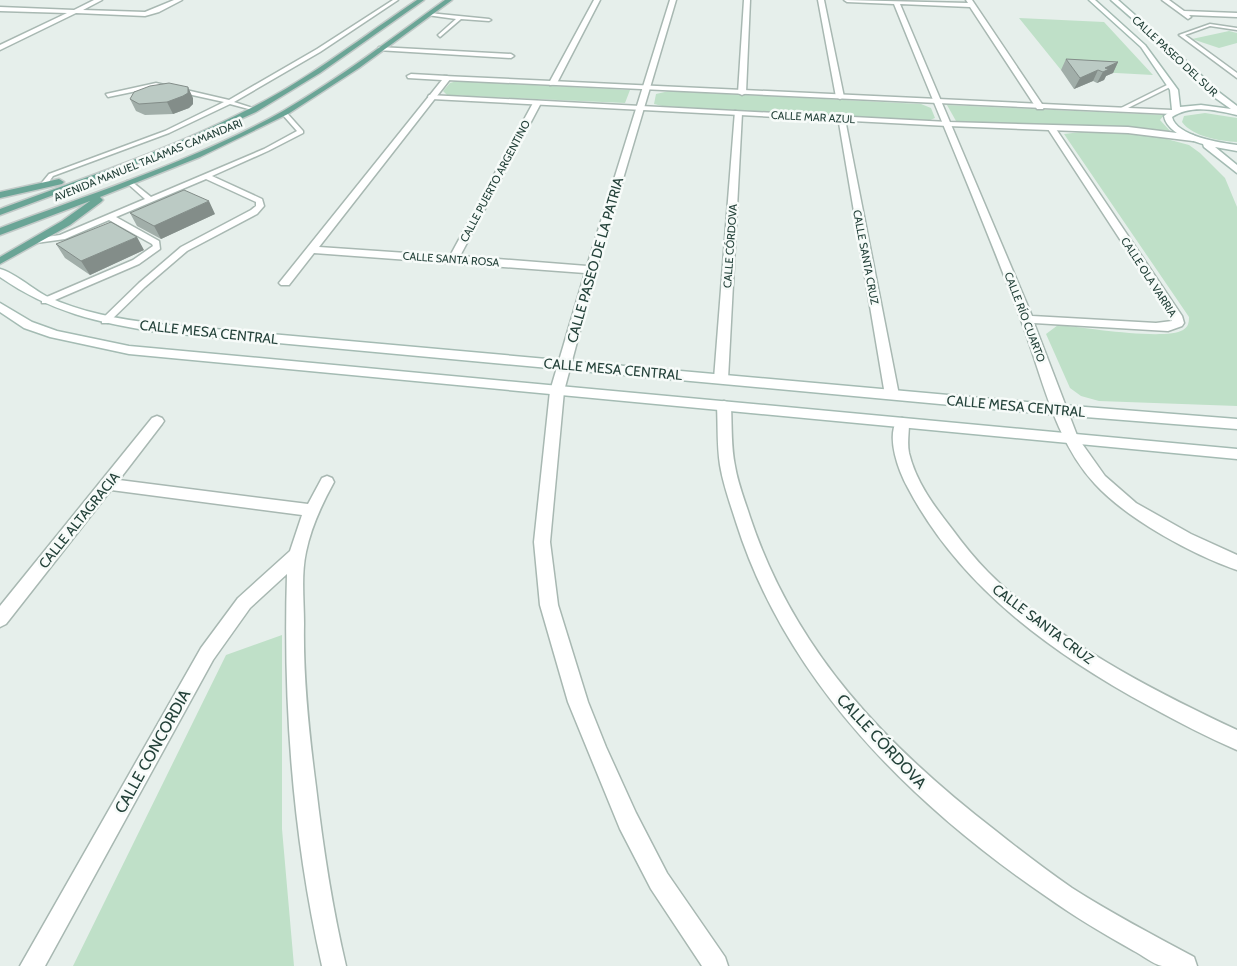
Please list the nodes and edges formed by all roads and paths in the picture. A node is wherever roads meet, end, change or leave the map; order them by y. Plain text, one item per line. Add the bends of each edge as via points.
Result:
1 (99, 0) edge
2 (179, 0) edge
3 (396, 0) edge
4 (421, 0) edge
5 (449, 0) edge
6 (597, 0) edge
7 (673, 0) edge
8 (747, 0) edge
9 (821, 0) edge
10 (847, 0) edge
11 (1092, 0) edge
12 (1114, 0) edge
13 (1165, 0) edge
14 (896, 1) edge
15 (8, 3) dead end
16 (970, 3) edge
17 (0, 8) edge
18 (76, 12) junction
19 (429, 14) junction
20 (1237, 15) edge
21 (460, 18) junction
22 (489, 20) dead end
23 (1237, 30) edge
24 (440, 36) dead end
25 (0, 48) edge
26 (379, 49) junction
27 (511, 56) dead end
28 (411, 76) dead end
29 (1237, 76) edge
30 (446, 78) junction
31 (553, 83) junction
32 (1171, 85) junction
33 (646, 88) junction
34 (742, 92) junction
35 (108, 95) dead end
36 (432, 97) junction
37 (840, 98) junction
38 (229, 102) junction
39 (939, 102) junction
40 (537, 103) junction
41 (640, 108) junction
42 (1040, 108) junction
43 (254, 110) junction
44 (1120, 110) junction
45 (1174, 111) junction
46 (1237, 111) edge
47 (284, 113) junction
48 (738, 113) junction
49 (841, 119) junction
50 (948, 124) junction
51 (1052, 129) junction
52 (1198, 139) junction
53 (1237, 148) edge
54 (1237, 170) edge
55 (102, 174) junction
56 (206, 176) junction
57 (125, 183) junction
58 (44, 185) junction
59 (0, 196) edge
60 (150, 200) junction
61 (0, 212) edge
62 (110, 217) junction
63 (0, 232) edge
64 (36, 240) junction
65 (312, 250) junction
66 (453, 258) junction
67 (0, 261) edge
68 (591, 270) junction
69 (0, 272) edge
70 (285, 283) dead end
71 (45, 301) junction
72 (0, 307) edge
73 (1027, 318) junction
74 (105, 321) junction
75 (78, 341) junction
76 (565, 365) junction
77 (721, 379) junction
78 (557, 391) junction
79 (892, 395) junction
80 (724, 406) junction
81 (1060, 410) junction
82 (157, 421) dead end
83 (902, 423) junction
84 (1237, 424) edge
85 (1070, 439) junction
86 (1237, 454) edge
87 (327, 482) dead end
88 (107, 484) junction
89 (311, 510) junction
90 (298, 554) junction
91 (1237, 563) edge
92 (0, 619) edge
93 (1237, 740) edge
94 (32, 966) edge
95 (334, 966) edge
96 (716, 966) edge
97 (1185, 966) edge

1 - 18 street
2 - 18 street via 145,14
3 - 38 lane via 340,38
4 - 43 main road, AVENIDA MANUEL TALAMAS CAMANDARI
5 - 19 main road, AVENIDA MANUEL TALAMAS CAMANDARI
6 - 31 street
7 - 33 street, CALLE PASEO DE LA PATRIA
8 - 34 street
9 - 37 street
10 - 14 street
11 - 32 street, CALLE PASEO DEL SUR via 1143,46
12 - 46 street, CALLE PASEO DEL SUR
13 - 20 street via 1185,15
14 - 16 street
14 - 39 street, CALLE RÍO CUARTO
15 - 17 street
16 - 42 street
17 - 18 street
18 - 25 street
19 - 21 lane
19 - 26 main road, AVENIDA MANUEL TALAMAS CAMANDARI
21 - 22 lane
21 - 24 lane
23 - 29 lane via 1210,25 1181,35
26 - 27 lane
26 - 47 main road, AVENIDA MANUEL TALAMAS CAMANDARI
28 - 30 street, CALLE MAR AZUL
30 - 31 street, CALLE MAR AZUL
30 - 36 street
31 - 33 street, CALLE MAR AZUL
32 - 44 lane
32 - 45 street, CALLE PASEO DEL SUR
33 - 34 street, CALLE MAR AZUL
33 - 41 street, CALLE PASEO DE LA PATRIA
34 - 37 street, CALLE MAR AZUL
35 - 38 lane via 156,85
36 - 40 street, CALLE MAR AZUL
36 - 65 street
37 - 39 street, CALLE MAR AZUL
38 - 43 lane
38 - 58 lane via 181,126 51,175
39 - 42 street, CALLE MAR AZUL
39 - 50 street, CALLE RÍO CUARTO
40 - 41 street, CALLE MAR AZUL
40 - 66 street, CALLE PUERTO ARGENTINO
41 - 48 street, CALLE MAR AZUL
41 - 68 street, CALLE PASEO DE LA PATRIA
42 - 44 street, CALLE MAR AZUL
43 - 55 main road, AVENIDA MANUEL TALAMAS CAMANDARI
44 - 45 street, CALLE MAR AZUL
45 - 46 street, CALLE MAR AZUL via 1199,108
45 - 52 street, CALLE PASEO DEL SUR via 1168,116 1169,122 1175,129
47 - 56 lane via 301,132
47 - 57 main road, AVENIDA MANUEL TALAMAS CAMANDARI via 230,140
48 - 49 street, CALLE MAR AZUL
48 - 77 street, CALLE CÓRDOVA
49 - 50 street, CALLE MAR AZUL
49 - 79 street, CALLE SANTA CRUZ
50 - 51 street, CALLE MAR AZUL
50 - 73 street, CALLE RÍO CUARTO
51 - 52 street, CALLE MAR AZUL via 1128,130
51 - 73 street, CALLE OLA VARRIA via 1178,323 1156,327
52 - 53 street, CALLE MAR AZUL
52 - 54 street
55 - 58 main road
55 - 61 main road, AVENIDA MANUEL TALAMAS CAMANDARI
56 - 60 lane
56 - 74 lane via 259,201 260,206 184,250
57 - 60 lane
57 - 63 main road, AVENIDA MANUEL TALAMAS CAMANDARI
57 - 64 main road
58 - 59 main road
60 - 62 lane
62 - 64 lane via 62,238
62 - 71 lane via 156,243 157,247 136,262
64 - 67 main road
65 - 66 street, CALLE SANTA ROSA
65 - 70 street
66 - 68 street, CALLE SANTA ROSA
68 - 76 street, CALLE PASEO DE LA PATRIA
69 - 71 street, CALLE MESA CENTRAL
71 - 74 street, CALLE MESA CENTRAL
72 - 75 street, CALLE MESA CENTRAL via 28,325
73 - 81 street, CALLE RÍO CUARTO
74 - 75 street
74 - 76 street, CALLE MESA CENTRAL
75 - 78 street, CALLE MESA CENTRAL via 129,350
76 - 77 street, CALLE MESA CENTRAL
76 - 78 street, CALLE PASEO DE LA PATRIA
77 - 79 street, CALLE MESA CENTRAL
78 - 80 street, CALLE MESA CENTRAL
78 - 96 street, CALLE PASEO DE LA PATRIA via 542,542 549,605 578,702 628,821 660,881
79 - 81 street, CALLE MESA CENTRAL
80 - 83 street, CALLE MESA CENTRAL
80 - 97 street, CALLE CÓRDOVA via 727,464 742,522 758,566 797,640 842,700 932,794 970,826 1046,884
81 - 84 street, CALLE MESA CENTRAL
81 - 85 street, CALLE RÍO CUARTO
82 - 88 street, CALLE ALTAGRACIA
83 - 85 street, CALLE MESA CENTRAL
83 - 93 street, CALLE SANTA CRUZ via 902,453 922,499 965,558 993,588 1082,656 1161,702
85 - 86 street, CALLE MESA CENTRAL
85 - 91 street, CALLE RÍO CUARTO via 1100,480 1131,507 1185,539
87 - 89 street
88 - 89 street
88 - 92 street, CALLE ALTAGRACIA
89 - 90 street
90 - 94 street, CALLE CONCORDIA via 244,603 207,654
90 - 95 street via 295,680 299,736 312,850

